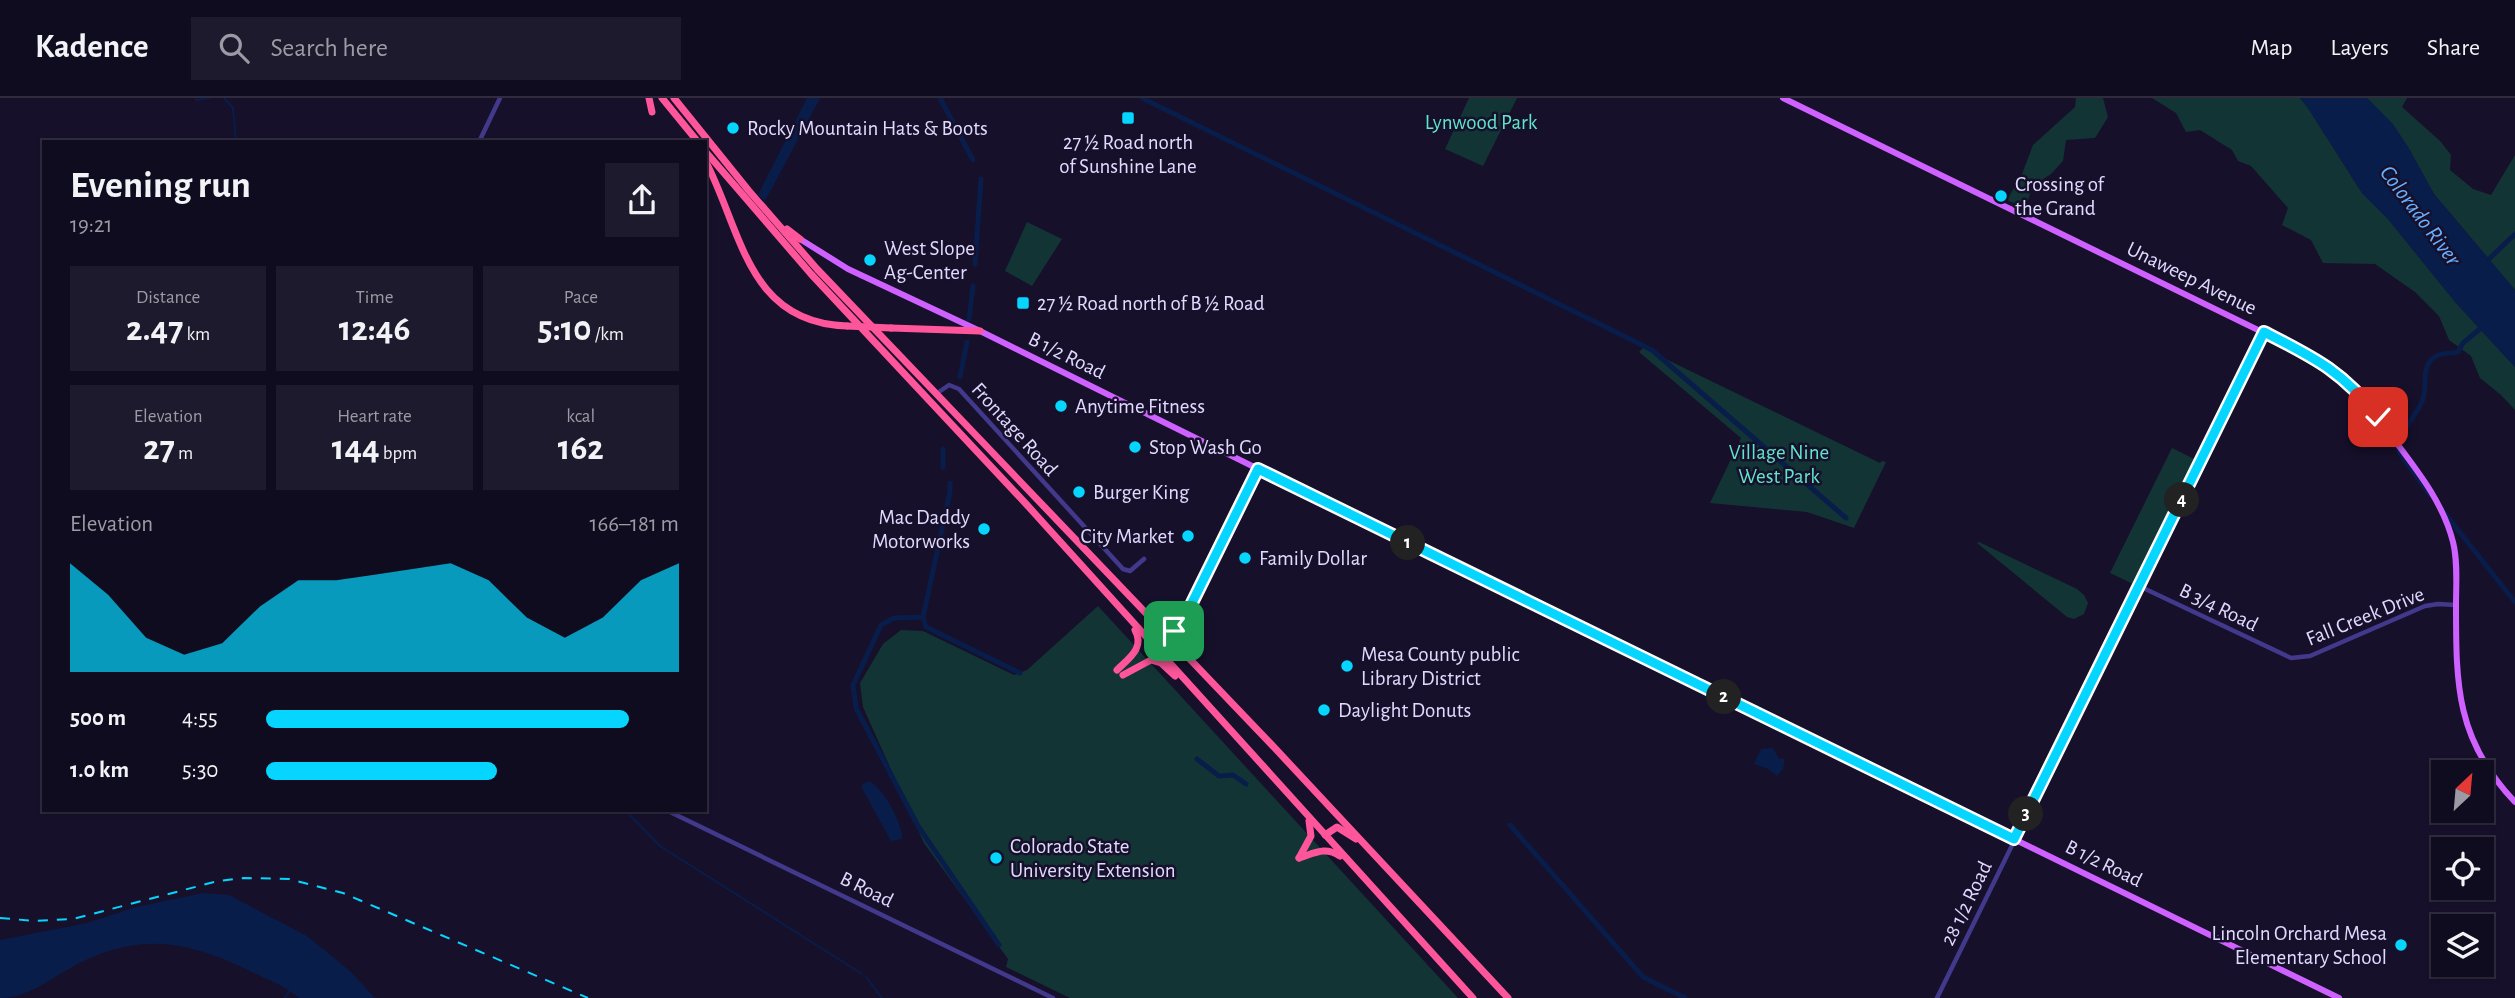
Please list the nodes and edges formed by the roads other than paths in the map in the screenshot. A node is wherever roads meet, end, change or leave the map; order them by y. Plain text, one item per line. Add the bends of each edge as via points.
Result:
1 (500, 98) edge
2 (649, 98) edge
3 (663, 98) edge
4 (674, 98) edge
5 (1783, 98) edge
6 (652, 112) dead end
7 (689, 118) junction
8 (480, 140) edge
9 (696, 140) edge
10 (707, 153) edge
11 (707, 165) edge
12 (749, 191) junction
13 (800, 239) joint
14 (980, 331) junction
15 (2264, 332) junction
16 (918, 389) junction
17 (936, 394) junction
18 (931, 402) junction
19 (956, 415) junction
20 (1258, 469) junction
21 (1144, 559) dead end
22 (1079, 562) junction
23 (1097, 562) junction
24 (2139, 586) junction
25 (2456, 605) junction
26 (1187, 613) junction
27 (1167, 634) junction
28 (1156, 645) junction
29 (1189, 657) junction
30 (2286, 657) joint
31 (1223, 722) junction
32 (2515, 802) edge
33 (670, 812) edge
34 (1307, 816) junction
35 (1325, 835) junction
36 (2014, 839) junction
37 (1373, 852) junction
38 (1350, 863) junction
39 (1053, 998) edge
40 (1473, 998) edge
41 (1508, 998) edge
42 (1937, 998) edge
43 (2339, 998) edge

1 - 8 street
2 - 6 highway
3 - 7 highway
3 - 9 highway
4 - 7 highway
5 - 15 main road, Unaweep Avenue
7 - 12 highway
10 - 16 highway
11 - 14 highway, bridge via 766,290 800,317 831,326
12 - 13 highway
12 - 17 highway
13 - 14 main road, B 1/2 Road via 848,269
14 - 20 main road, B 1/2 Road
15 - 24 street, 28 1/2 Road
15 - 25 main road, Unaweep Avenue via 2322,362 2347,381 2421,476 2454,543
16 - 17 highway
16 - 18 highway
17 - 19 highway
17 - 21 street, Frontage Road via 952,384 1123,569 1130,570
18 - 19 highway
18 - 22 highway
19 - 23 highway
20 - 26 street
20 - 36 main road, B 1/2 Road
22 - 28 highway
22 - 31 highway via 1137,632 1138,648 1120,673 1149,660 1159,662
23 - 26 highway via 1116,575 1158,620 1173,621
23 - 27 highway
24 - 30 street, B 3/4 Road
24 - 36 street, 28 1/2 Road
25 - 30 street, Fall Creek Drive via 2425,606 2311,656
25 - 32 main road, Unaweep Avenue via 2457,686 2469,733 2482,761
26 - 27 street
26 - 29 highway via 1182,639
27 - 28 street
27 - 28 street
27 - 29 highway
28 - 29 highway via 1172,647
28 - 31 highway
29 - 37 highway
31 - 34 highway
33 - 39 street, B Road
34 - 35 highway
34 - 38 highway via 1311,836 1299,858 1329,850
35 - 37 highway via 1340,828
35 - 38 highway
36 - 42 street, 28 1/2 Road
36 - 43 main road, B 1/2 Road
37 - 41 highway
38 - 40 highway

